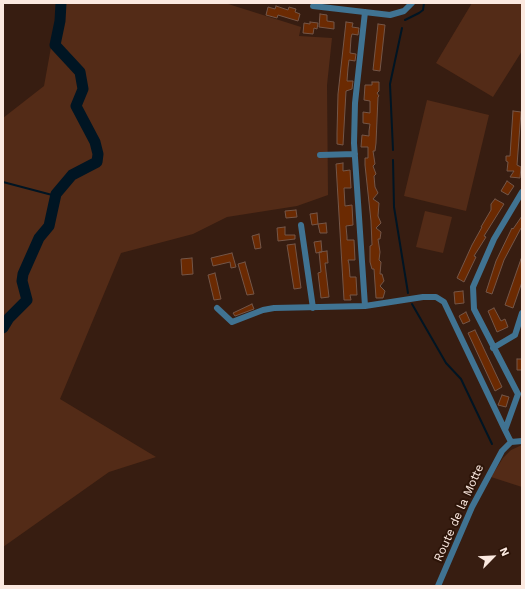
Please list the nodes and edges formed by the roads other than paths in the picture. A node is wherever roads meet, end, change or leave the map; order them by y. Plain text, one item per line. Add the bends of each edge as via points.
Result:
1 (349, 3) edge
2 (412, 3) edge
3 (313, 6) dead end
4 (349, 10) junction
5 (365, 12) junction
6 (355, 154) junction
7 (320, 155) dead end
8 (522, 192) edge
9 (520, 201) edge
10 (301, 225) dead end
11 (365, 306) junction
12 (217, 308) dead end
13 (313, 308) junction
14 (522, 313) edge
15 (493, 348) junction
16 (505, 430) junction
17 (522, 441) edge
18 (511, 442) junction
19 (438, 586) edge

1 - 4 street
2 - 5 street via 404,11 390,15
3 - 4 street
4 - 5 street
5 - 6 street via 355,103
6 - 7 street
6 - 11 street
8 - 9 street
9 - 15 street via 494,239 473,287 474,309
10 - 13 street
11 - 13 street
11 - 16 street via 423,297 436,297 444,302
12 - 13 street via 232,322 274,308
14 - 15 street via 514,335
15 - 16 street via 518,394
16 - 18 street
17 - 18 street
18 - 19 street, Route de la Motte via 502,451 488,474

